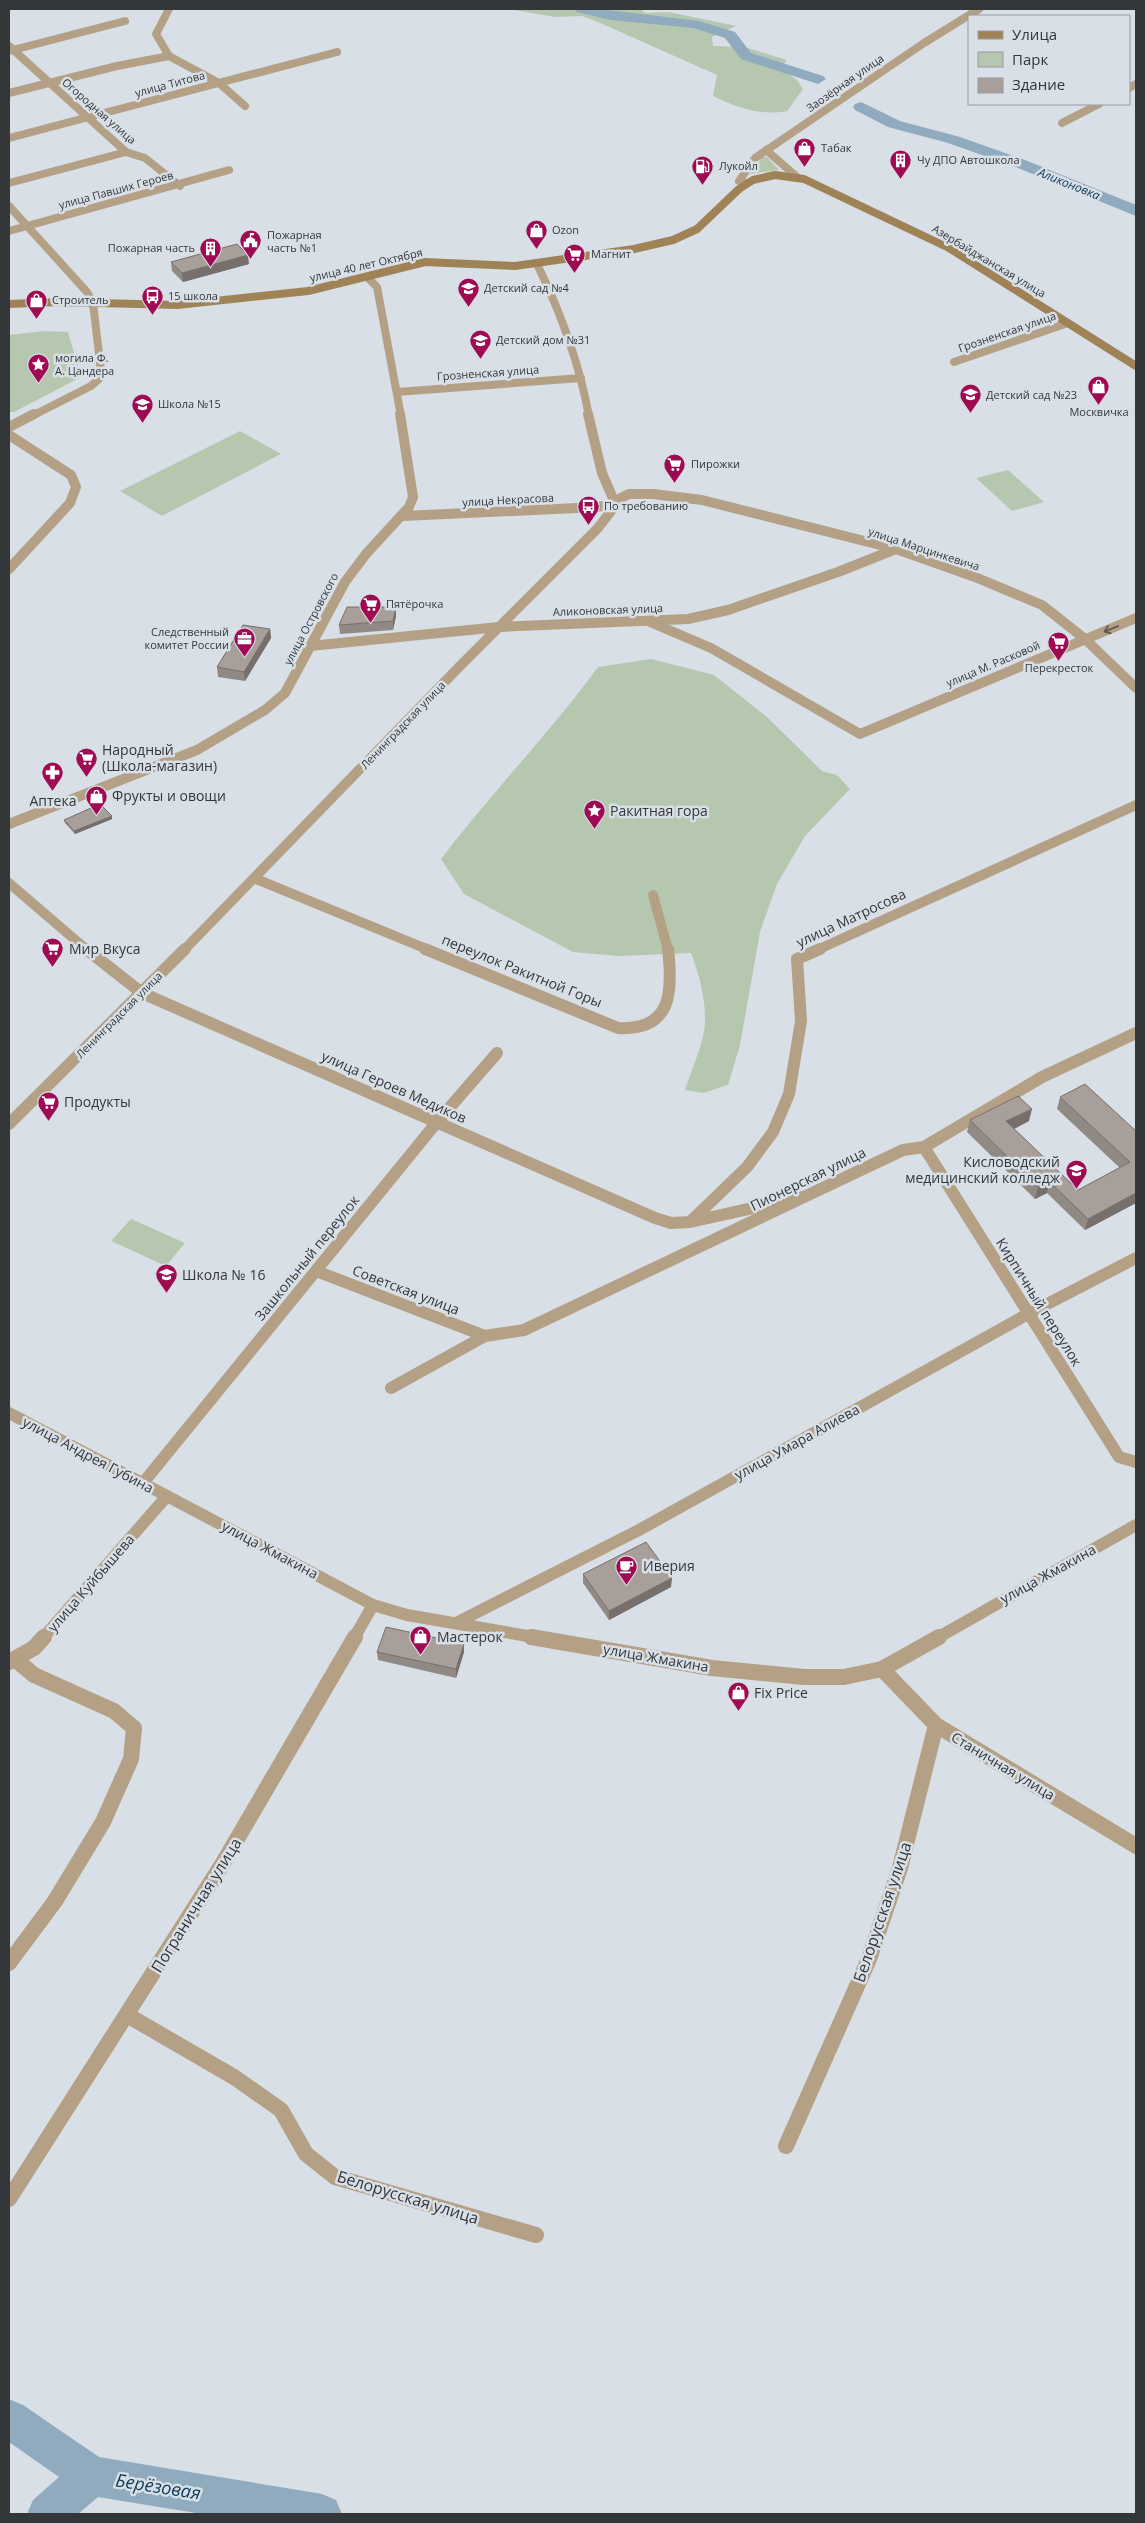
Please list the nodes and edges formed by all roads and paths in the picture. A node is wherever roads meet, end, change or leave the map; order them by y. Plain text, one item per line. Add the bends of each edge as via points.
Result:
1 (169, 9) edge
2 (968, 16) edge
3 (125, 21) dead end
4 (10, 49) edge
5 (338, 52) dead end
6 (169, 56) junction
7 (48, 83) junction
8 (219, 83) junction
9 (9, 93) edge
10 (1097, 105) edge
11 (245, 106) dead end
12 (89, 117) junction
13 (1062, 123) dead end
14 (9, 138) edge
15 (766, 150) junction
16 (126, 152) junction
17 (229, 170) dead end
18 (796, 176) junction
19 (9, 183) edge
20 (746, 184) junction
21 (180, 186) junction
22 (9, 206) edge
23 (28, 225) junction
24 (9, 231) edge
25 (537, 264) junction
26 (368, 278) junction
27 (93, 303) junction
28 (9, 304) edge
29 (1068, 322) junction
30 (954, 362) dead end
31 (1136, 366) edge
32 (581, 378) junction
33 (396, 392) junction
34 (9, 427) edge
35 (9, 435) edge
36 (615, 503) junction
37 (403, 516) junction
38 (896, 549) junction
39 (9, 569) edge
40 (1136, 618) edge
41 (647, 621) junction
42 (500, 627) junction
43 (1085, 639) junction
44 (310, 646) junction
45 (1136, 688) edge
46 (1136, 805) edge
47 (9, 824) edge
48 (254, 878) junction
49 (9, 883) edge
50 (653, 895) dead end
51 (142, 993) junction
52 (1136, 1033) edge
53 (497, 1053) dead end
54 (437, 1122) junction
55 (9, 1124) edge
56 (924, 1147) junction
57 (802, 1197) junction
58 (690, 1222) junction
59 (1136, 1258) edge
60 (316, 1272) junction
61 (1028, 1314) junction
62 (485, 1336) junction
63 (391, 1388) dead end
64 (9, 1413) edge
65 (1136, 1462) edge
66 (143, 1483) junction
67 (167, 1496) junction
68 (1136, 1525) edge
69 (373, 1605) junction
70 (456, 1623) junction
71 (13, 1661) edge
72 (882, 1669) junction
73 (936, 1725) junction
74 (1136, 1846) edge
75 (9, 1963) edge
76 (128, 2015) junction
77 (786, 2146) dead end
78 (9, 2199) edge
79 (536, 2235) dead end

1 - 6 street via 156,34
2 - 15 street, Заозёрная улица
3 - 4 street
4 - 7 street, Огородная улица
5 - 8 street, улица Титова
6 - 7 street
6 - 8 street
7 - 9 street
7 - 12 street, Огородная улица
8 - 11 street
8 - 12 street, улица Титова
10 - 13 street
12 - 14 street, улица Титова
12 - 16 street, Огородная улица
15 - 18 street
15 - 20 street, Заозёрная улица via 755,158 739,181
16 - 19 street
16 - 21 street, Огородная улица via 145,158
17 - 21 street, улица Павших Героев
18 - 20 main road, улица 40 лет Октября via 763,176
18 - 29 main road, Азербайджанская улица via 927,236
20 - 25 main road, улица 40 лет Октября via 710,218 679,238 634,249
21 - 23 street, улица Павших Героев
22 - 23 street
23 - 24 street, улица Павших Героев
23 - 27 street
25 - 26 main road, улица 40 лет Октября via 497,266 425,262
25 - 32 street
26 - 27 main road, улица 40 лет Октября via 295,293 233,300 158,305
26 - 33 street, улица Островского via 376,287
27 - 28 main road, улица 40 лет Октября
27 - 34 street via 101,360 99,379 75,396
29 - 30 street, Грозненская улица
29 - 31 main road, Азербайджанская улица
32 - 33 street, Грозненская улица
32 - 36 street via 595,452 606,487
33 - 37 street, улица Островского via 413,497
35 - 39 street via 71,475 76,487 70,503
36 - 37 street, улица Некрасова via 598,507
36 - 38 street, улица Марцинкевича via 629,494 702,500
36 - 42 street, Ленинградская улица via 598,528
37 - 44 street, улица Островского via 366,554 345,582
38 - 41 street, Аликоновская улица via 857,566 728,610 688,619
38 - 43 street, улица Марцинкевича via 1035,602
40 -> 43 street, улица М. Расковой
41 - 42 street, Аликоновская улица
41 - 43 street, улица М. Расковой via 711,648 860,734
42 - 44 street, Аликоновская улица
42 - 48 street, Ленинградская улица
43 - 45 street, улица Марцинкевича
44 - 47 street, улица Островского via 284,693 243,724 197,750
46 - 58 street, улица Матросова via 797,959 801,1021 789,1094 773,1132 747,1167
48 - 50 street, переулок Ракитной Горы via 618,1028 634,1030 649,1027 658,1020 667,997 669,954
48 - 51 street, Ленинградская улица
49 - 51 street, улица Героев Медиков
51 - 54 street, улица Героев Медиков
51 - 55 street, Ленинградская улица
52 - 56 street, Пионерская улица via 1042,1077
53 - 54 street, Зашкольный переулок
54 - 58 street, улица Героев Медиков via 655,1218 671,1223
54 - 60 street, Зашкольный переулок
56 - 57 street, Пионерская улица via 903,1150
56 - 61 street, Кирпичный переулок
57 - 58 street, улица Героев Медиков
57 - 62 street, Пионерская улица via 524,1330
59 - 61 street, улица Умара Алиева
60 - 62 street, Советская улица
60 - 66 street, Зашкольный переулок
61 - 65 street, Кирпичный переулок via 1119,1457
61 - 70 street, улица Умара Алиева via 639,1530
62 - 63 street
64 - 66 street, улица Андрея Губина
66 - 67 street, улица Андрея Губина
67 - 69 street, улица Жмакина
67 - 71 street, улица Куйбышева via 34,1648
68 - 72 street, улица Жмакина
69 - 70 street, улица Жмакина via 407,1615
69 - 76 street, Пограничная улица via 223,1863
70 - 72 street, улица Жмакина via 749,1672 844,1678
71 - 75 street via 34,1676 114,1711 134,1728 131,1759 103,1822 55,1901
72 - 73 street, Станичная улица
73 - 74 street, Станичная улица
73 - 77 street, Белорусская улица via 900,1868 869,1959
76 - 78 street, Пограничная улица
76 - 79 street, Белорусская улица via 234,2076 281,2110 306,2154 335,2177

